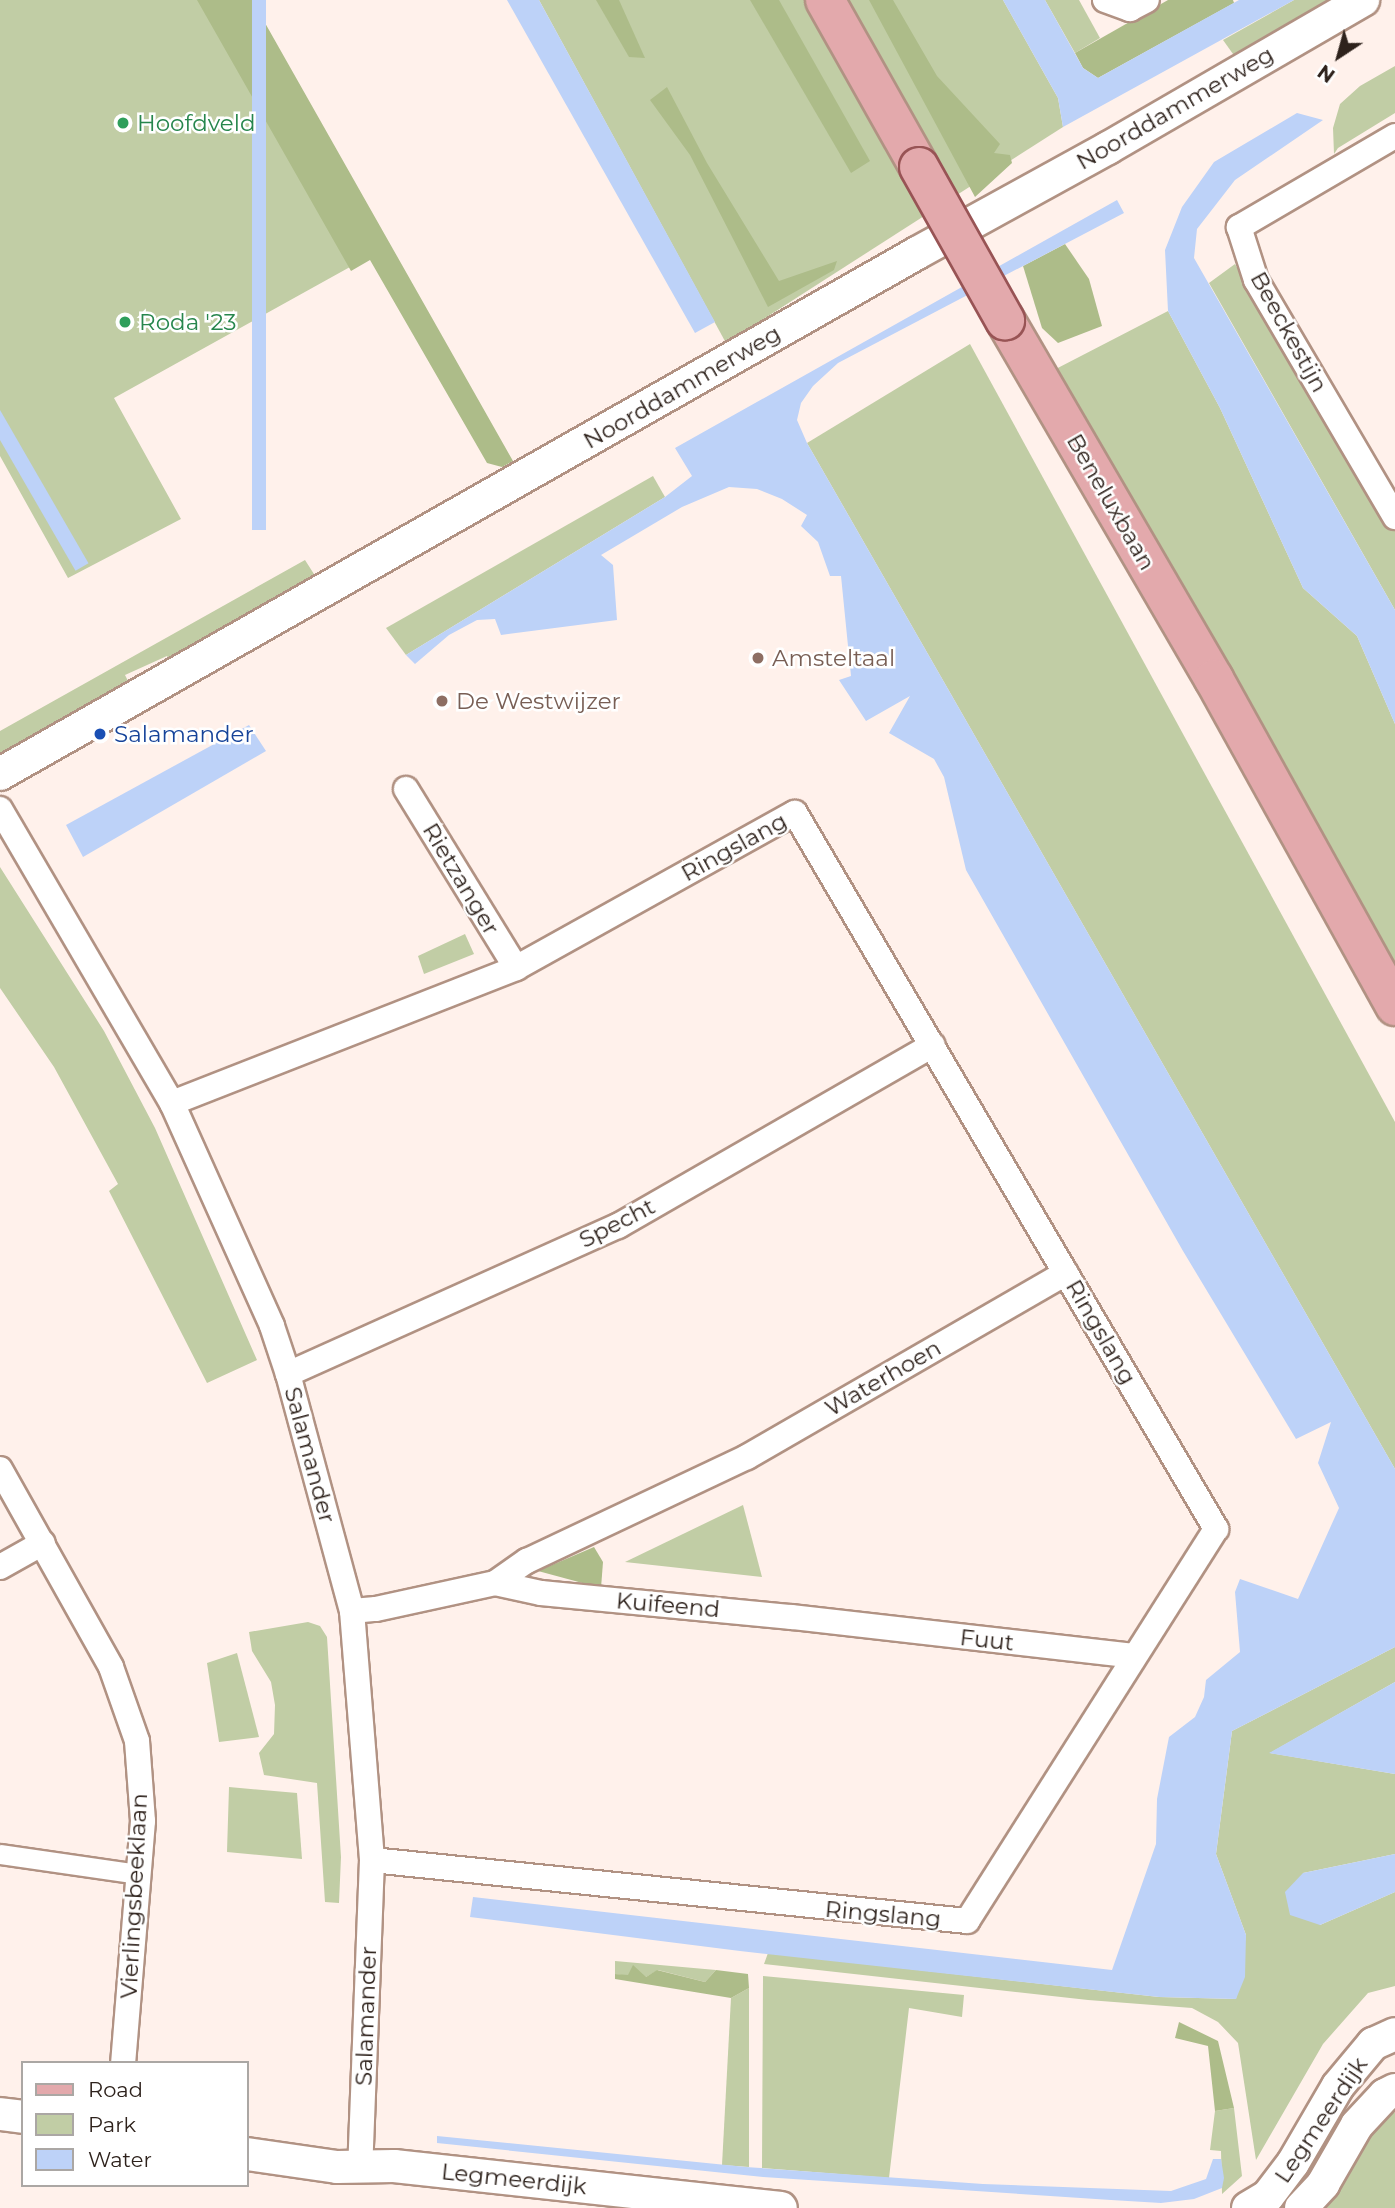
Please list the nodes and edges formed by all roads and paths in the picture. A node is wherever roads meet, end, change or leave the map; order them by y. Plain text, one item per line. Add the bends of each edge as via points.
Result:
1 (825, 0) edge
2 (1105, 0) edge
3 (1363, 0) edge
4 (1139, 5) edge
5 (1395, 136) edge
6 (1385, 478) edge
7 (1395, 517) edge
8 (0, 774) edge
9 (406, 789) dead end
10 (0, 809) edge
11 (516, 968) junction
12 (1395, 1006) edge
13 (933, 1045) junction
14 (172, 1103) junction
15 (1066, 1273) junction
16 (288, 1374) junction
17 (0, 1469) edge
18 (697, 1478) joint
19 (43, 1543) junction
20 (0, 1567) edge
21 (495, 1583) junction
22 (352, 1611) junction
23 (842, 1624) joint
24 (1133, 1656) junction
25 (0, 1854) edge
26 (372, 1860) junction
27 (139, 1874) junction
28 (1395, 2034) edge
29 (123, 2061) edge
30 (1395, 2090) edge
31 (0, 2115) edge
32 (21, 2117) edge
33 (248, 2154) edge
34 (360, 2169) junction
35 (782, 2208) edge
36 (1248, 2208) edge
37 (1301, 2208) edge

1 - 12 main road, Beneluxbaan, bridge via 1214,679
2 - 4 street
3 - 8 street, Noorddammerweg
5 - 6 street, Beeckestijn via 1239,227 1256,280
6 - 7 street, Beeckestijn
9 - 11 street, Rietzanger
10 - 14 street, Salamander
11 - 13 street, Ringslang via 795,813
11 - 14 street, Ringslang
13 - 15 street, Ringslang
13 - 16 street, Specht via 618,1226
14 - 16 street, Salamander via 272,1326
15 - 18 street, Waterhoen via 747,1457
15 - 24 street, Ringslang via 1216,1529
16 - 22 street, Salamander
17 - 19 street, Vierlingsbeeklaan
18 - 21 street, Kuifeend via 527,1561
19 - 20 street
19 - 27 street, Vierlingsbeeklaan via 111,1667 137,1741 143,1821
21 - 22 street, Kuifeend
21 - 23 street, Kuifeend via 541,1594
22 - 26 street, Salamander
23 - 24 street, Fuut
24 - 26 street, Ringslang via 967,1921
25 - 27 street
26 - 34 street, Salamander
27 - 29 street, Vierlingsbeeklaan
28 - 36 street, Legmeerdijk via 1373,2044 1338,2086 1268,2196
30 - 37 street, Legmeerdijk via 1357,2125 1323,2183
31 - 32 street
33 - 34 street, Legmeerdijk
34 - 35 street, Legmeerdijk via 394,2166

